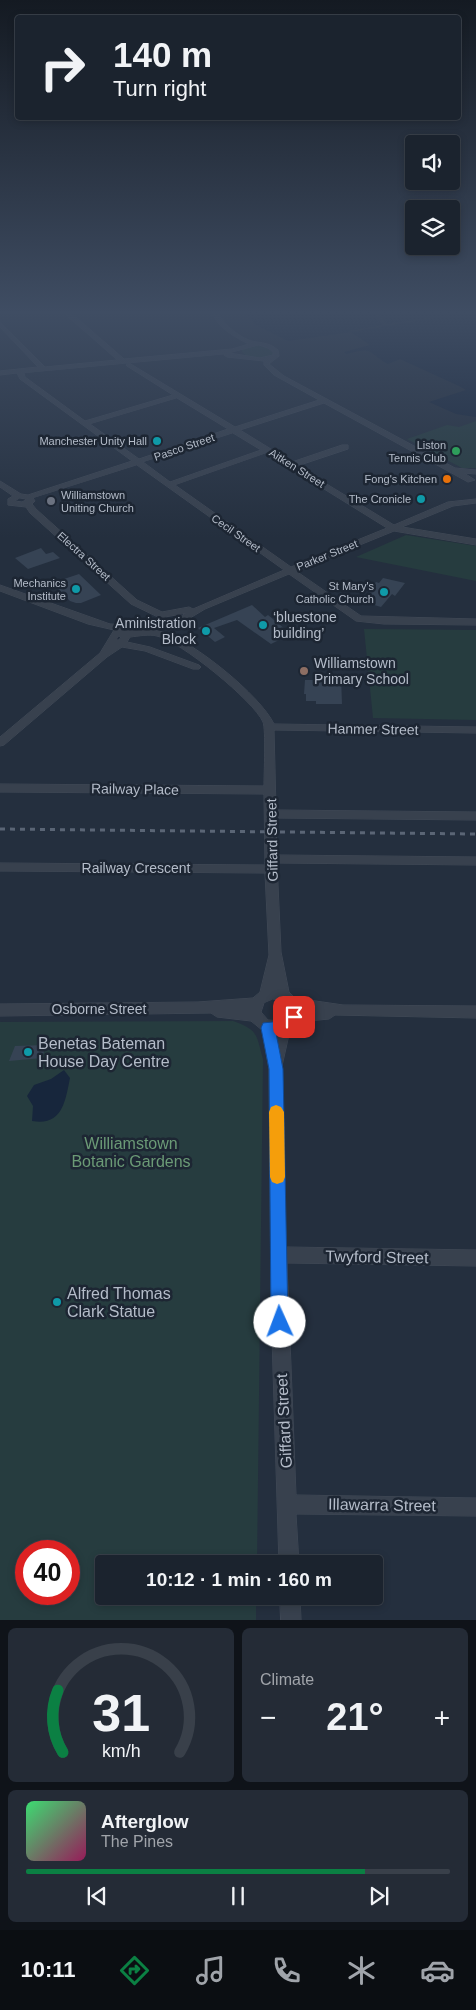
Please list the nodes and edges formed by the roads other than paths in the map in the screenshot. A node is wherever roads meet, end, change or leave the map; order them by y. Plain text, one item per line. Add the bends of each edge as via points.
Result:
1 (34, 387) edge
2 (164, 387) edge
3 (300, 387) edge
4 (178, 395) junction
5 (325, 400) junction
6 (85, 423) junction
7 (234, 430) junction
8 (345, 447) dead end
9 (268, 450) junction
10 (139, 462) junction
11 (441, 464) junction
12 (292, 466) junction
13 (476, 472) edge
14 (474, 483) edge
15 (0, 484) edge
16 (168, 485) junction
17 (476, 496) edge
18 (21, 501) junction
19 (476, 501) edge
20 (451, 504) junction
21 (0, 508) edge
22 (393, 528) junction
23 (476, 542) edge
24 (290, 570) junction
25 (0, 588) edge
26 (134, 602) junction
27 (202, 607) junction
28 (161, 615) junction
29 (145, 621) junction
30 (476, 622) edge
31 (175, 625) junction
32 (156, 633) junction
33 (119, 636) junction
34 (190, 649) junction
35 (196, 667) dead end
36 (270, 728) junction
37 (476, 730) edge
38 (5, 731) edge
39 (0, 743) edge
40 (0, 788) edge
41 (271, 790) junction
42 (270, 814) junction
43 (476, 816) edge
44 (476, 861) edge
45 (271, 864) junction
46 (0, 867) edge
47 (276, 952) junction
48 (288, 999) junction
49 (259, 1004) junction
50 (0, 1010) edge
51 (343, 1011) junction
52 (476, 1012) edge
53 (289, 1022) junction
54 (268, 1028) junction
55 (276, 1069) junction
56 (278, 1255) junction
57 (476, 1258) edge
58 (288, 1504) junction
59 (476, 1506) edge
60 (289, 1555) edge
61 (290, 1605) edge
62 (291, 1620) edge

1 - 6 street, Cecil Street
2 - 4 street, Aitken Street
3 - 5 street
4 - 6 street
4 - 7 street, Aitken Street
5 - 7 street, Pasco Street
5 - 11 street
6 - 10 street, Cecil Street
7 - 9 street, Aitken Street
7 - 10 street, Pasco Street
8 - 12 street
9 - 12 street, Aitken Street
9 - 16 street
10 - 16 street, Cecil Street
10 - 18 street, Pasco Street
11 - 13 street
11 - 14 street
12 - 22 street, Aitken Street
13 - 14 street via 467,475
15 - 18 street, Electra Street
16 - 24 street, Cecil Street
17 - 20 street, Parker Street via 462,497
18 - 21 street, Pasco Street
18 - 26 street, Electra Street
19 - 20 street, Parker Street
20 - 22 street, Parker Street
22 - 23 street, Aitken Street
22 - 24 street, Parker Street
24 - 27 street, Parker Street
24 - 30 street, Cecil Street via 333,602 366,621
25 - 33 street via 91,622
26 - 28 street, Electra Street
26 - 29 street, Electra Street
27 - 28 street, Parker Street
27 - 31 street, Parker Street
28 - 29 street, Parker Street
28 - 31 street, Electra Street via 172,618
29 - 32 street, Electra Street via 145,628
29 - 33 street, Parker Street
31 - 32 street, Parker Street via 168,631
31 - 34 street
32 - 33 street
32 - 34 street
33 - 35 street
33 - 38 street via 104,655
34 - 36 street via 254,704 268,720
36 - 37 street, Hanmer Street
36 - 41 street, Giffard Street
38 - 39 street
40 - 41 street, Railway Place
41 - 42 street, Giffard Street
42 - 43 street
42 - 45 street, Giffard Street
44 - 45 street, Railway Crescent
45 - 46 street, Railway Crescent
45 - 47 street, Giffard Street
47 - 48 street, Giffard Street
47 - 49 street, Giffard Street
48 - 49 street, Osborne Street
48 - 51 street
48 - 53 street, Giffard Street via 295,1008
49 - 50 street, Osborne Street via 198,1008
49 - 54 street via 259,1023
51 - 52 street
51 - 53 street
53 - 54 street
53 - 55 street, Giffard Street
54 - 55 street, Giffard Street
55 - 56 street, Giffard Street
56 - 57 street, Twyford Street
56 - 58 street, Giffard Street
58 - 59 street, Illawarra Street
58 - 60 street, Giffard Street
61 - 62 street

